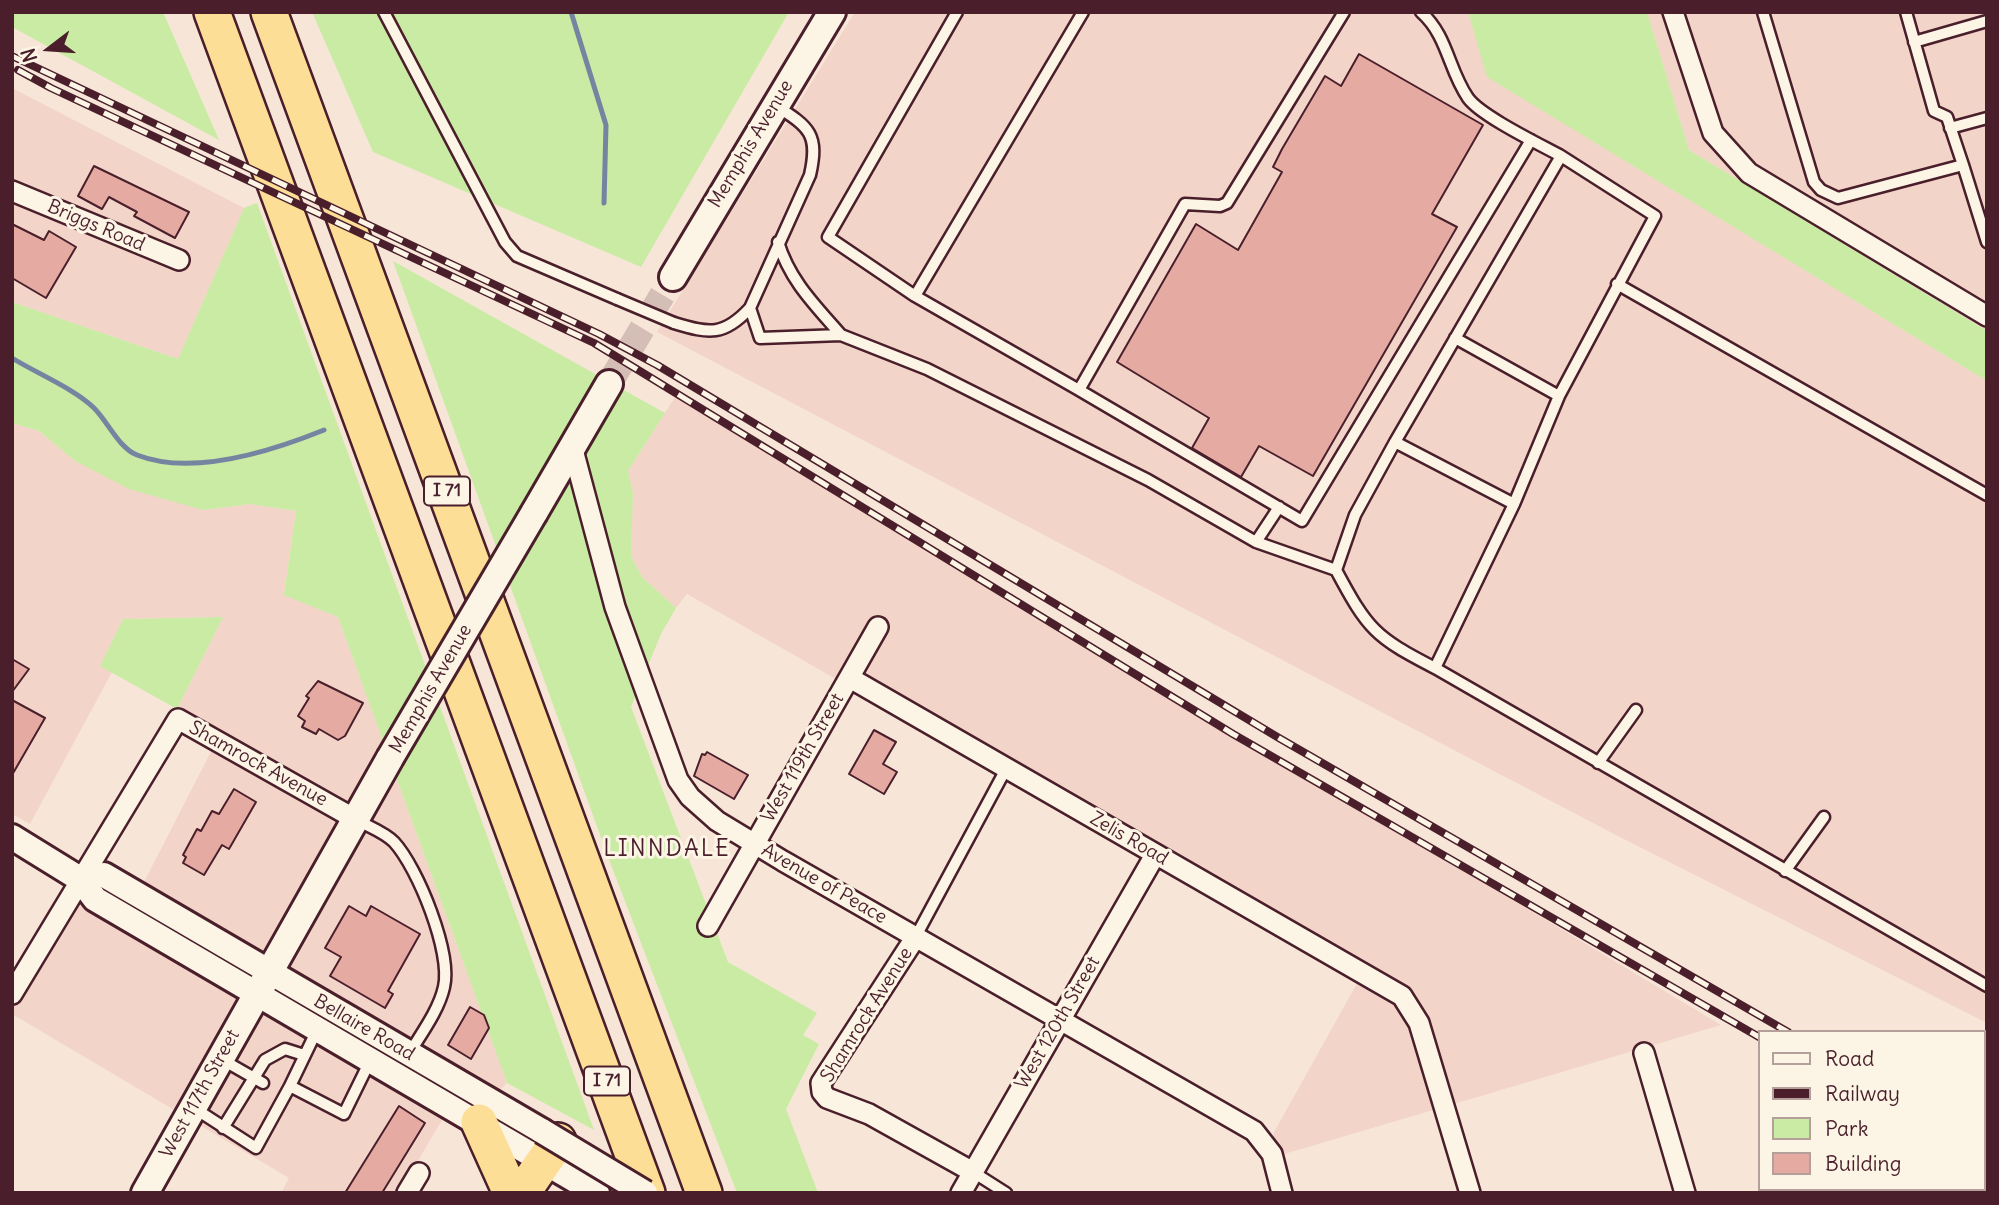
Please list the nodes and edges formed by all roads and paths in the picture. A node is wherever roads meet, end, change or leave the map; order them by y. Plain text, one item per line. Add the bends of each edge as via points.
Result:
1 (212, 12) edge
2 (269, 12) edge
3 (384, 12) edge
4 (832, 12) edge
5 (957, 12) edge
6 (1083, 12) edge
7 (1344, 12) edge
8 (1421, 12) edge
9 (1674, 12) edge
10 (1763, 12) edge
11 (1906, 12) edge
12 (1987, 21) edge
13 (1914, 42) junction
14 (774, 105) junction
15 (1987, 118) edge
16 (1950, 128) junction
17 (1531, 140) junction
18 (1560, 156) junction
19 (1963, 165) junction
20 (12, 191) edge
21 (779, 242) junction
22 (1987, 242) edge
23 (179, 260) dead end
24 (673, 277) tunnel mouth
25 (1617, 284) junction
26 (915, 296) junction
27 (750, 308) junction
28 (1987, 316) edge
29 (841, 335) junction
30 (1455, 338) junction
31 (609, 384) tunnel mouth
32 (1079, 390) junction
33 (1559, 396) junction
34 (1395, 442) junction
35 (572, 446) junction
36 (1987, 495) edge
37 (1514, 504) junction
38 (1279, 507) junction
39 (1256, 542) junction
40 (1336, 570) junction
41 (878, 627) dead end
42 (1435, 668) junction
43 (850, 678) junction
44 (1636, 710) dead end
45 (1598, 762) junction
46 (1006, 769) junction
47 (1824, 817) dead end
48 (355, 820) junction
49 (12, 837) edge
50 (754, 843) junction
51 (1155, 855) junction
52 (1785, 871) junction
53 (80, 879) junction
54 (708, 926) dead end
55 (915, 938) junction
56 (565, 970) junction
57 (624, 971) junction
58 (268, 972) junction
59 (1987, 986) edge
60 (12, 994) edge
61 (255, 995) junction
62 (1059, 1020) junction
63 (317, 1030) junction
64 (1644, 1053) dead end
65 (409, 1054) junction
66 (304, 1055) junction
67 (220, 1059) junction
68 (370, 1061) junction
69 (396, 1076) junction
70 (258, 1080) junction
71 (289, 1086) junction
72 (193, 1108) junction
73 (235, 1108) junction
74 (244, 1114) dead end
75 (479, 1122) junction
76 (223, 1128) junction
77 (549, 1151) junction
78 (973, 1172) junction
79 (419, 1173) dead end
80 (145, 1193) edge
81 (407, 1193) edge
82 (512, 1193) edge
83 (522, 1193) edge
84 (597, 1193) edge
85 (625, 1193) edge
86 (646, 1193) edge
87 (704, 1193) edge
88 (722, 1193) edge
89 (961, 1193) edge
90 (1006, 1193) edge
91 (1282, 1193) edge
92 (1470, 1193) edge
93 (1685, 1193) edge

1 - 56 highway, I 71
2 - 57 highway, I 71
3 - 27 lane, bridge via 505,242 517,256 674,323 706,331 735,324
4 - 14 main road, Memphis Avenue
5 - 26 lane via 828,237
6 - 26 lane
7 - 32 lane via 1227,203 1185,204
8 - 17 lane via 1440,33 1473,104
9 - 28 street via 1713,132 1749,173
10 - 19 lane via 1814,182 1821,190 1838,198
11 - 13 lane
12 - 13 lane
13 - 16 lane via 1934,111 1947,117
14 - 21 lane via 809,130 815,153 810,175
14 - 24 main road, Memphis Avenue
15 - 16 lane
16 - 19 lane
17 - 18 lane
17 - 38 lane via 1302,521
18 - 25 lane via 1655,216
18 - 30 lane
19 - 22 lane
20 - 23 street, Briggs Road
21 - 27 lane
21 - 29 lane via 795,283
25 - 33 lane
25 - 36 lane
26 - 32 lane
27 - 29 lane via 760,338
29 - 39 lane via 927,369 1148,480
30 - 33 lane
30 - 34 lane
31 - 35 main road, Memphis Avenue
32 - 38 lane
33 - 37 lane
34 - 37 lane
34 - 40 lane via 1355,515
35 - 48 main road, Memphis Avenue, bridge
35 - 50 street, Avenue of Peace via 615,607 671,765 684,789 704,810
37 - 42 lane
38 - 39 lane
39 - 40 lane
40 - 42 lane via 1369,627 1395,648
41 - 43 street, West 119th Street
42 - 45 lane
43 - 46 street, Zelis Road
43 - 50 street, West 119th Street
44 - 45 lane
45 - 52 lane
46 - 51 street, Zelis Road
46 - 55 lane
47 - 52 lane
48 - 53 street, Shamrock Avenue via 178,719
48 - 58 main road, Memphis Avenue
48 - 65 lane via 389,838 401,852 424,898 446,962 441,996
49 - 53 street, Bellaire Road
50 - 54 street, West 119th Street
50 - 55 street, Avenue of Peace
51 - 62 street, West 120th Street
51 - 92 street, Zelis Road via 1407,1001 1419,1023
52 - 59 lane
53 - 58 street, Bellaire Road via 104,875
53 - 60 street
53 - 61 street, Bellaire Road via 95,899
55 - 62 street, Avenue of Peace
55 - 78 street, Shamrock Avenue via 821,1083 822,1091 827,1098 869,1114
56 - 85 highway
56 - 86 highway, I 71
57 - 87 highway, I 71
57 - 88 highway
58 - 61 main road, Memphis Avenue
58 - 65 street, Bellaire Road
61 - 63 street, Bellaire Road
61 - 67 main road, West 117th Street
62 - 78 street, West 120th Street
62 - 91 street, Avenue of Peace via 1254,1132 1267,1145
63 - 66 lane
63 - 68 street, Bellaire Road
64 - 93 street
65 - 69 lane
65 - 77 street, Bellaire Road
66 - 70 lane via 285,1049 265,1060
66 - 71 lane
67 - 70 lane
67 - 72 main road, West 117th Street
68 - 69 street, Bellaire Road
68 - 71 lane via 344,1114
69 - 75 street, Bellaire Road
70 - 73 lane
71 - 76 lane via 280,1094 256,1148
72 - 76 lane
72 - 80 main road, West 117th Street
73 - 74 lane
73 - 76 lane
75 - 77 street, Bellaire Road
75 - 82 highway
77 - 83 highway
77 - 84 street, Bellaire Road
77 - 86 street, Bellaire Road, bridge
78 - 89 street, West 120th Street
78 - 90 lane, Shamrock Avenue
79 - 81 street

